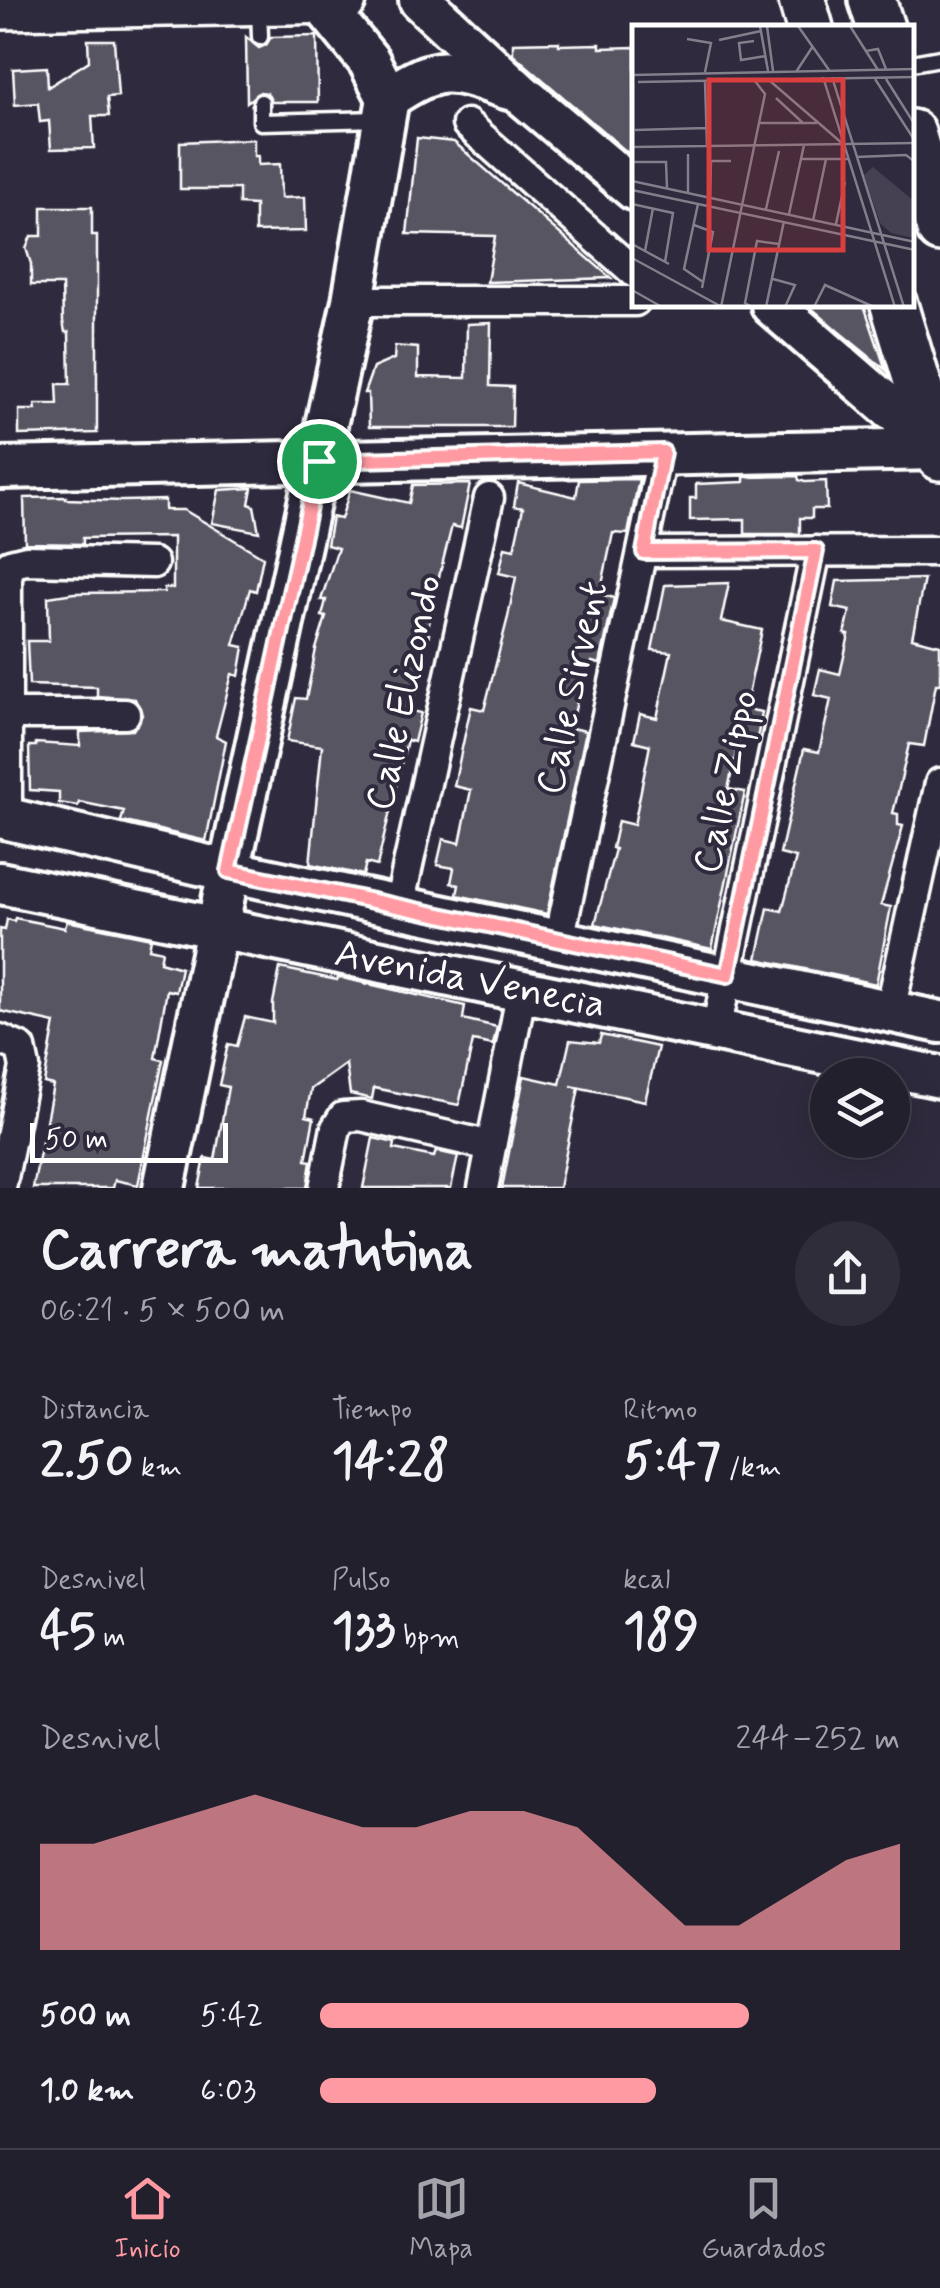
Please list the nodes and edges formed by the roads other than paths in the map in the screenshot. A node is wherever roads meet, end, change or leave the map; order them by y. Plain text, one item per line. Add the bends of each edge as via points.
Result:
1 (344, 0) edge
2 (420, 0) edge
3 (802, 0) edge
4 (872, 0) edge
5 (320, 1) edge
6 (0, 6) edge
7 (260, 19) edge
8 (809, 25) edge
9 (880, 25) edge
10 (940, 58) edge
11 (915, 62) edge
12 (519, 92) junction
13 (262, 102) dead end
14 (386, 108) junction
15 (467, 124) dead end
16 (915, 143) edge
17 (632, 187) edge
18 (940, 229) edge
19 (632, 271) edge
20 (353, 301) junction
21 (632, 301) edge
22 (775, 308) edge
23 (895, 308) edge
24 (663, 452) junction
25 (939, 452) edge
26 (319, 461) junction
27 (0, 468) edge
28 (489, 498) dead end
29 (816, 551) junction
30 (940, 551) edge
31 (644, 552) junction
32 (153, 563) dead end
33 (6, 714) junction
34 (126, 714) dead end
35 (940, 783) edge
36 (3, 818) edge
37 (229, 871) junction
38 (0, 883) edge
39 (399, 906) junction
40 (217, 930) junction
41 (559, 940) junction
42 (728, 975) junction
43 (522, 990) junction
44 (890, 1011) junction
45 (940, 1022) edge
46 (716, 1030) junction
47 (0, 1039) edge
48 (940, 1077) edge
49 (491, 1146) junction
50 (1, 1188) edge
51 (164, 1188) edge
52 (324, 1188) edge
53 (483, 1188) edge

1 - 5 main road
2 - 12 street
3 - 8 main road
4 - 9 main road
5 - 7 main road
5 - 14 street via 369,62
6 - 7 main road
10 - 11 lane
12 - 14 street via 450,70 410,82
12 - 17 street
13 - 14 lane via 261,122
14 - 20 street
15 - 19 street
16 - 18 main road
20 - 21 street
20 - 26 street
22 - 25 street
23 - 25 main road
24 - 25 street
24 - 26 street
24 - 31 street, Calle Sirvent
26 - 27 street
26 - 37 street
28 - 39 street, Calle Elizondo
29 - 30 street
29 - 31 street
29 - 42 street, Calle Zippo
31 - 41 street, Calle Sirvent
32 - 33 street via 10,564
33 - 34 street
33 - 36 street
35 - 44 street
36 - 37 street, Avenida Venecia
37 - 39 street, Avenida Venecia
37 - 40 street
38 - 40 street, Avenida Venecia
39 - 41 street, Avenida Venecia
40 - 43 street, Avenida Venecia
40 - 51 street
41 - 42 street, Avenida Venecia
42 - 44 street, Avenida Venecia
42 - 46 street, Calle Zippo
43 - 46 street, Avenida Venecia
43 - 49 street
44 - 45 street, Avenida Venecia
46 - 48 street, Avenida Venecia
47 - 50 street via 21,1048 25,1067
49 - 52 street via 343,1117
49 - 53 street

